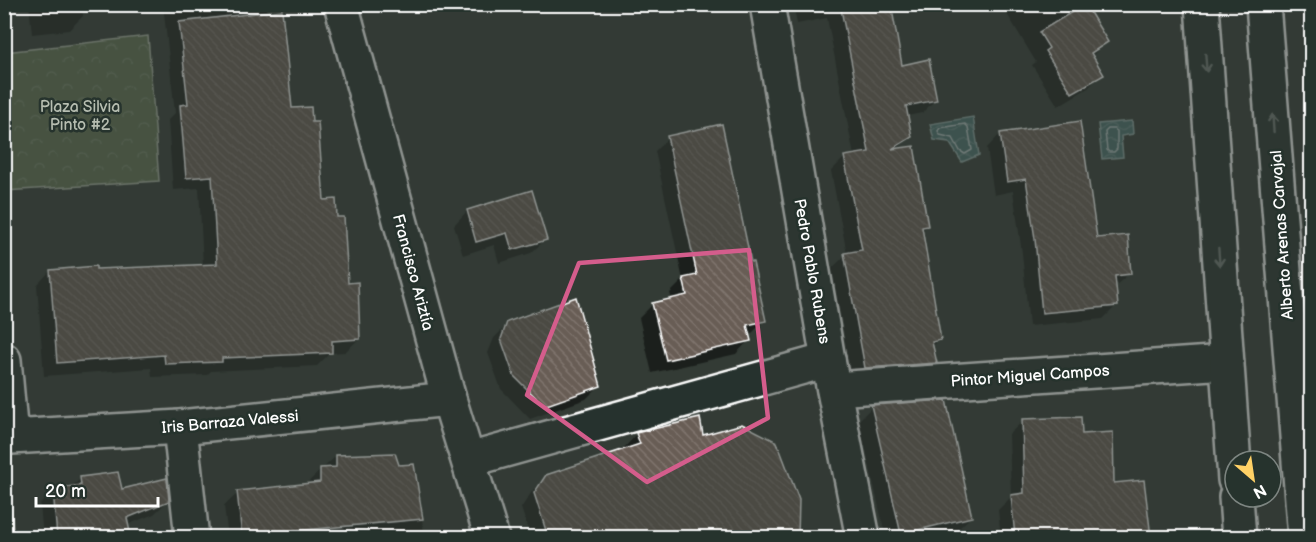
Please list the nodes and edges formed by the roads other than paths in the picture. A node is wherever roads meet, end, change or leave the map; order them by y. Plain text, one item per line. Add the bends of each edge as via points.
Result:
1 (341, 4) edge
2 (767, 4) edge
3 (1202, 4) edge
4 (1263, 4) edge
5 (4, 360) edge
6 (1301, 361) edge
7 (1226, 362) junction
8 (831, 374) junction
9 (449, 399) junction
10 (180, 427) junction
11 (1233, 449) edge
12 (470, 460) junction
13 (1237, 509) edge
14 (192, 537) edge
15 (492, 537) edge
16 (863, 537) edge
17 (1239, 537) edge
18 (1305, 537) edge

1 - 9 street, Francisco Ariztía
2 - 8 street, Pedro Pablo Rubens
3 -> 7 street
6 -> 4 street, Alberto Arenas Carvajal
5 - 10 street, Iris Barraza Valessi via 11,437
6 - 18 street, Alberto Arenas Carvajal
7 - 8 street, Pintor Miguel Campos
7 - 11 street
8 - 12 street, Pintor Miguel Campos
8 - 16 street, Pedro Pablo Rubens
9 - 10 street, Iris Barraza Valessi
9 - 12 street, Francisco Ariztía
10 - 14 street
12 - 15 street, Francisco Ariztía
13 - 17 street

